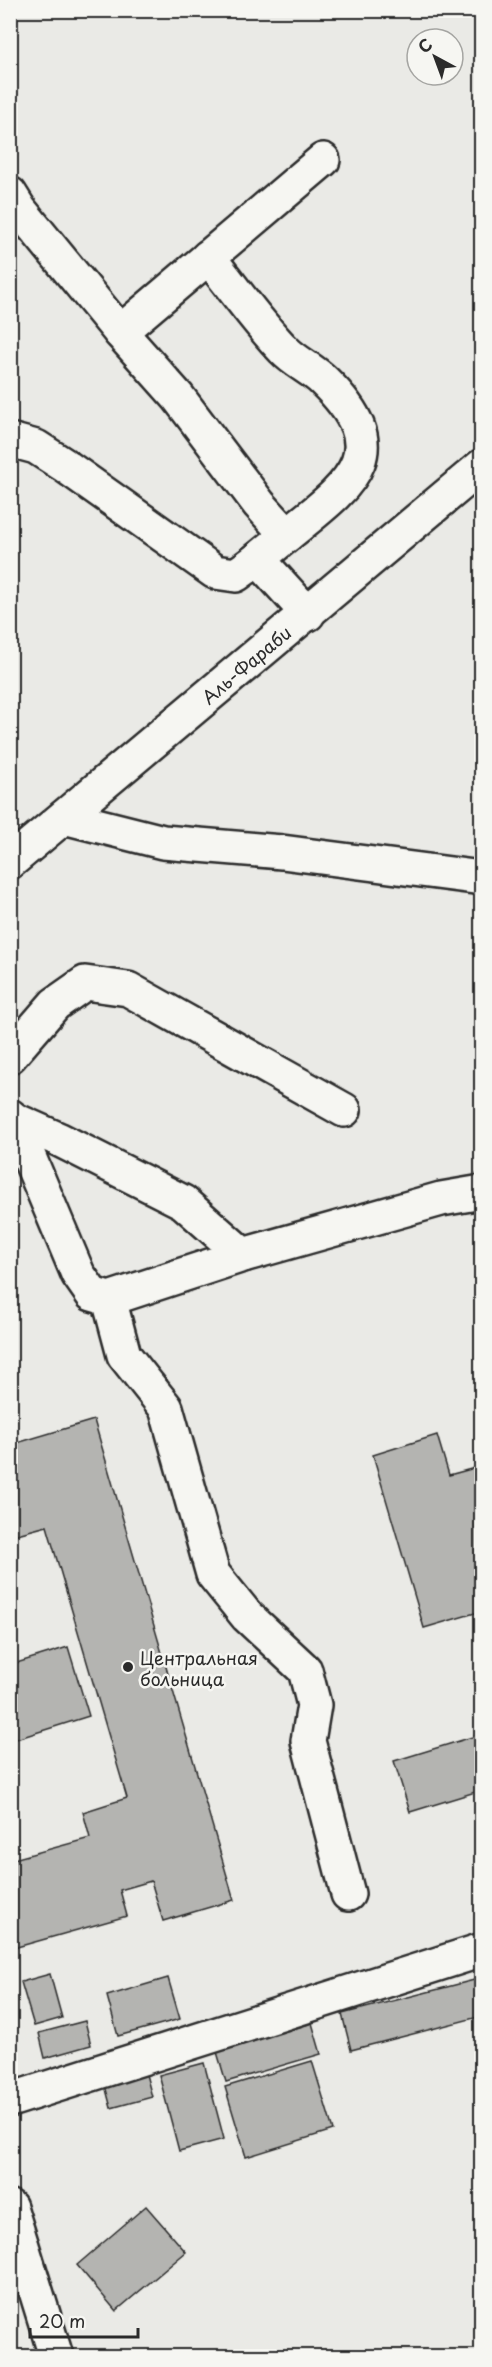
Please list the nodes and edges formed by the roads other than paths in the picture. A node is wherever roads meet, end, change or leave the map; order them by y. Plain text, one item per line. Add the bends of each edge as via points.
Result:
1 (323, 160) dead end
2 (10, 194) edge
3 (208, 257) junction
4 (120, 332) junction
5 (10, 440) edge
6 (482, 466) edge
7 (287, 535) junction
8 (258, 559) junction
9 (308, 614) junction
10 (64, 817) junction
11 (10, 862) edge
12 (482, 878) edge
13 (10, 1056) edge
14 (344, 1110) dead end
15 (12, 1118) edge
16 (482, 1192) edge
17 (243, 1255) junction
18 (109, 1299) junction
19 (348, 1894) dead end
20 (482, 1950) edge
21 (10, 2100) edge
22 (10, 2207) edge
23 (56, 2356) edge

1 - 3 street
2 - 4 street
3 - 4 street
3 - 7 street via 285,351 323,380 351,413 360,431 362,458 348,484
4 - 7 street via 178,397
5 - 8 street via 36,447 64,465 215,572 236,575
6 - 9 street, Аль-Фараби
7 - 8 street
8 - 9 street
9 - 10 street, Аль-Фараби
10 - 11 street, Аль-Фараби
10 - 12 street via 163,842 282,852
13 - 14 street via 55,1004 85,983 128,989
15 - 17 street via 183,1202
15 - 18 street via 78,1274 92,1294
16 - 17 street via 441,1199
17 - 18 street
18 - 19 street via 124,1355 166,1407 213,1574 247,1616 305,1670 314,1705 308,1741
20 - 21 street
22 - 23 street

